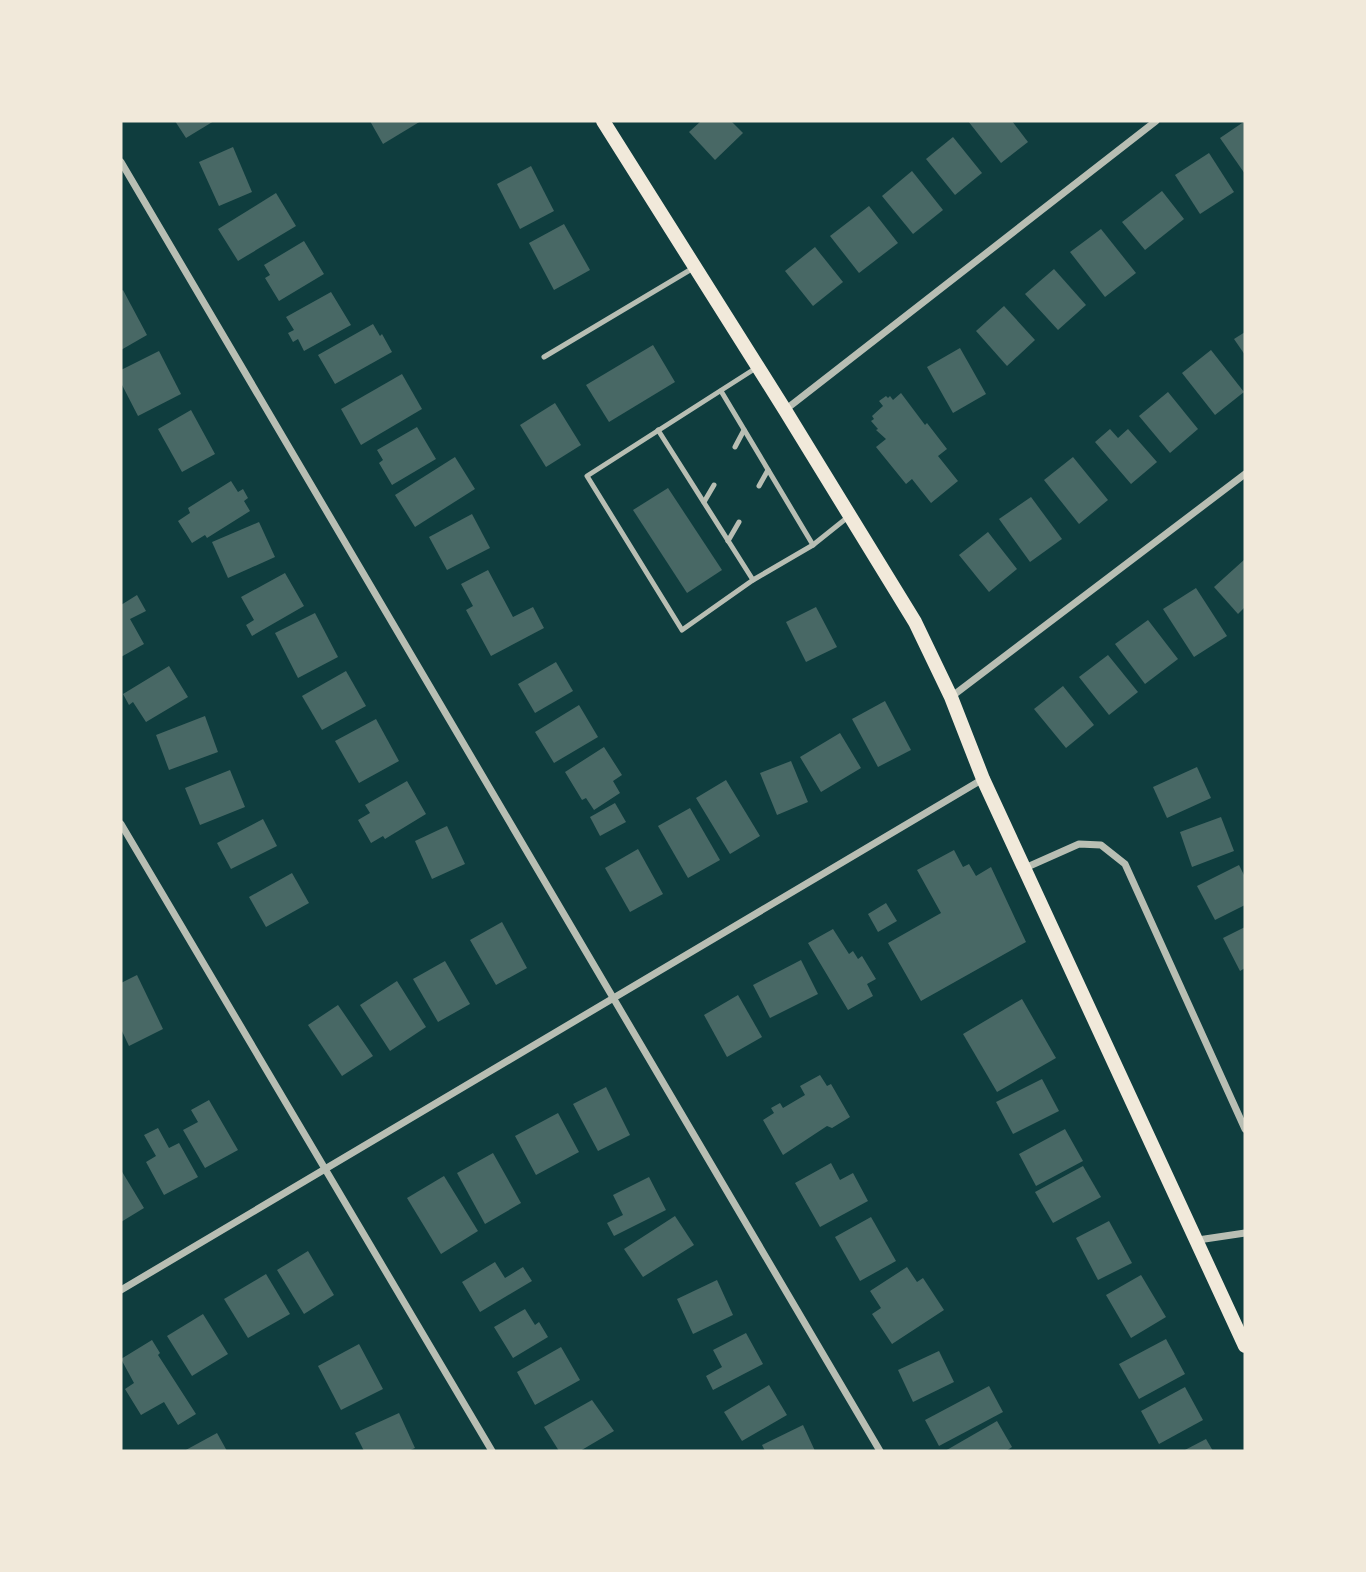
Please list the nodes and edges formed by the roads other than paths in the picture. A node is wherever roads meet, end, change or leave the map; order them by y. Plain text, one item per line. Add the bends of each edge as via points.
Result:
1 (1156, 121) edge
2 (607, 122) edge
3 (121, 162) edge
4 (695, 267) junction
5 (544, 357) dead end
6 (758, 367) junction
7 (721, 391) junction
8 (785, 410) junction
9 (658, 430) junction
10 (744, 430) junction
11 (735, 447) dead end
12 (768, 470) junction
13 (1245, 474) edge
14 (715, 485) dead end
15 (759, 486) dead end
16 (704, 502) junction
17 (850, 515) junction
18 (739, 522) dead end
19 (728, 541) junction
20 (813, 545) junction
21 (753, 580) junction
22 (951, 696) junction
23 (984, 779) junction
24 (121, 824) edge
25 (1025, 867) junction
26 (614, 999) junction
27 (1245, 1129) edge
28 (325, 1170) junction
29 (1245, 1233) edge
30 (1198, 1240) junction
31 (121, 1290) edge
32 (1245, 1346) edge
33 (492, 1451) edge
34 (880, 1451) edge

1 - 8 street
2 - 4 main road
3 - 26 street
4 - 5 lane
4 - 6 main road
6 - 7 lane
6 - 8 main road
7 - 9 lane
7 - 10 lane
8 - 17 main road
9 - 16 lane
9 - 21 lane via 587,476 682,630
10 - 11 lane
10 - 12 lane
12 - 15 lane
12 - 20 lane
13 - 22 street
14 - 16 lane
16 - 19 lane
17 - 20 lane
17 - 22 main road via 915,622
18 - 19 lane
19 - 21 lane
20 - 21 lane
22 - 23 main road
23 - 25 main road
23 - 26 street
24 - 28 street
25 - 27 street via 1079,844 1101,845 1125,864
25 - 30 main road
26 - 28 street
26 - 34 street
28 - 31 street
28 - 33 street
29 - 30 street
30 - 32 main road

